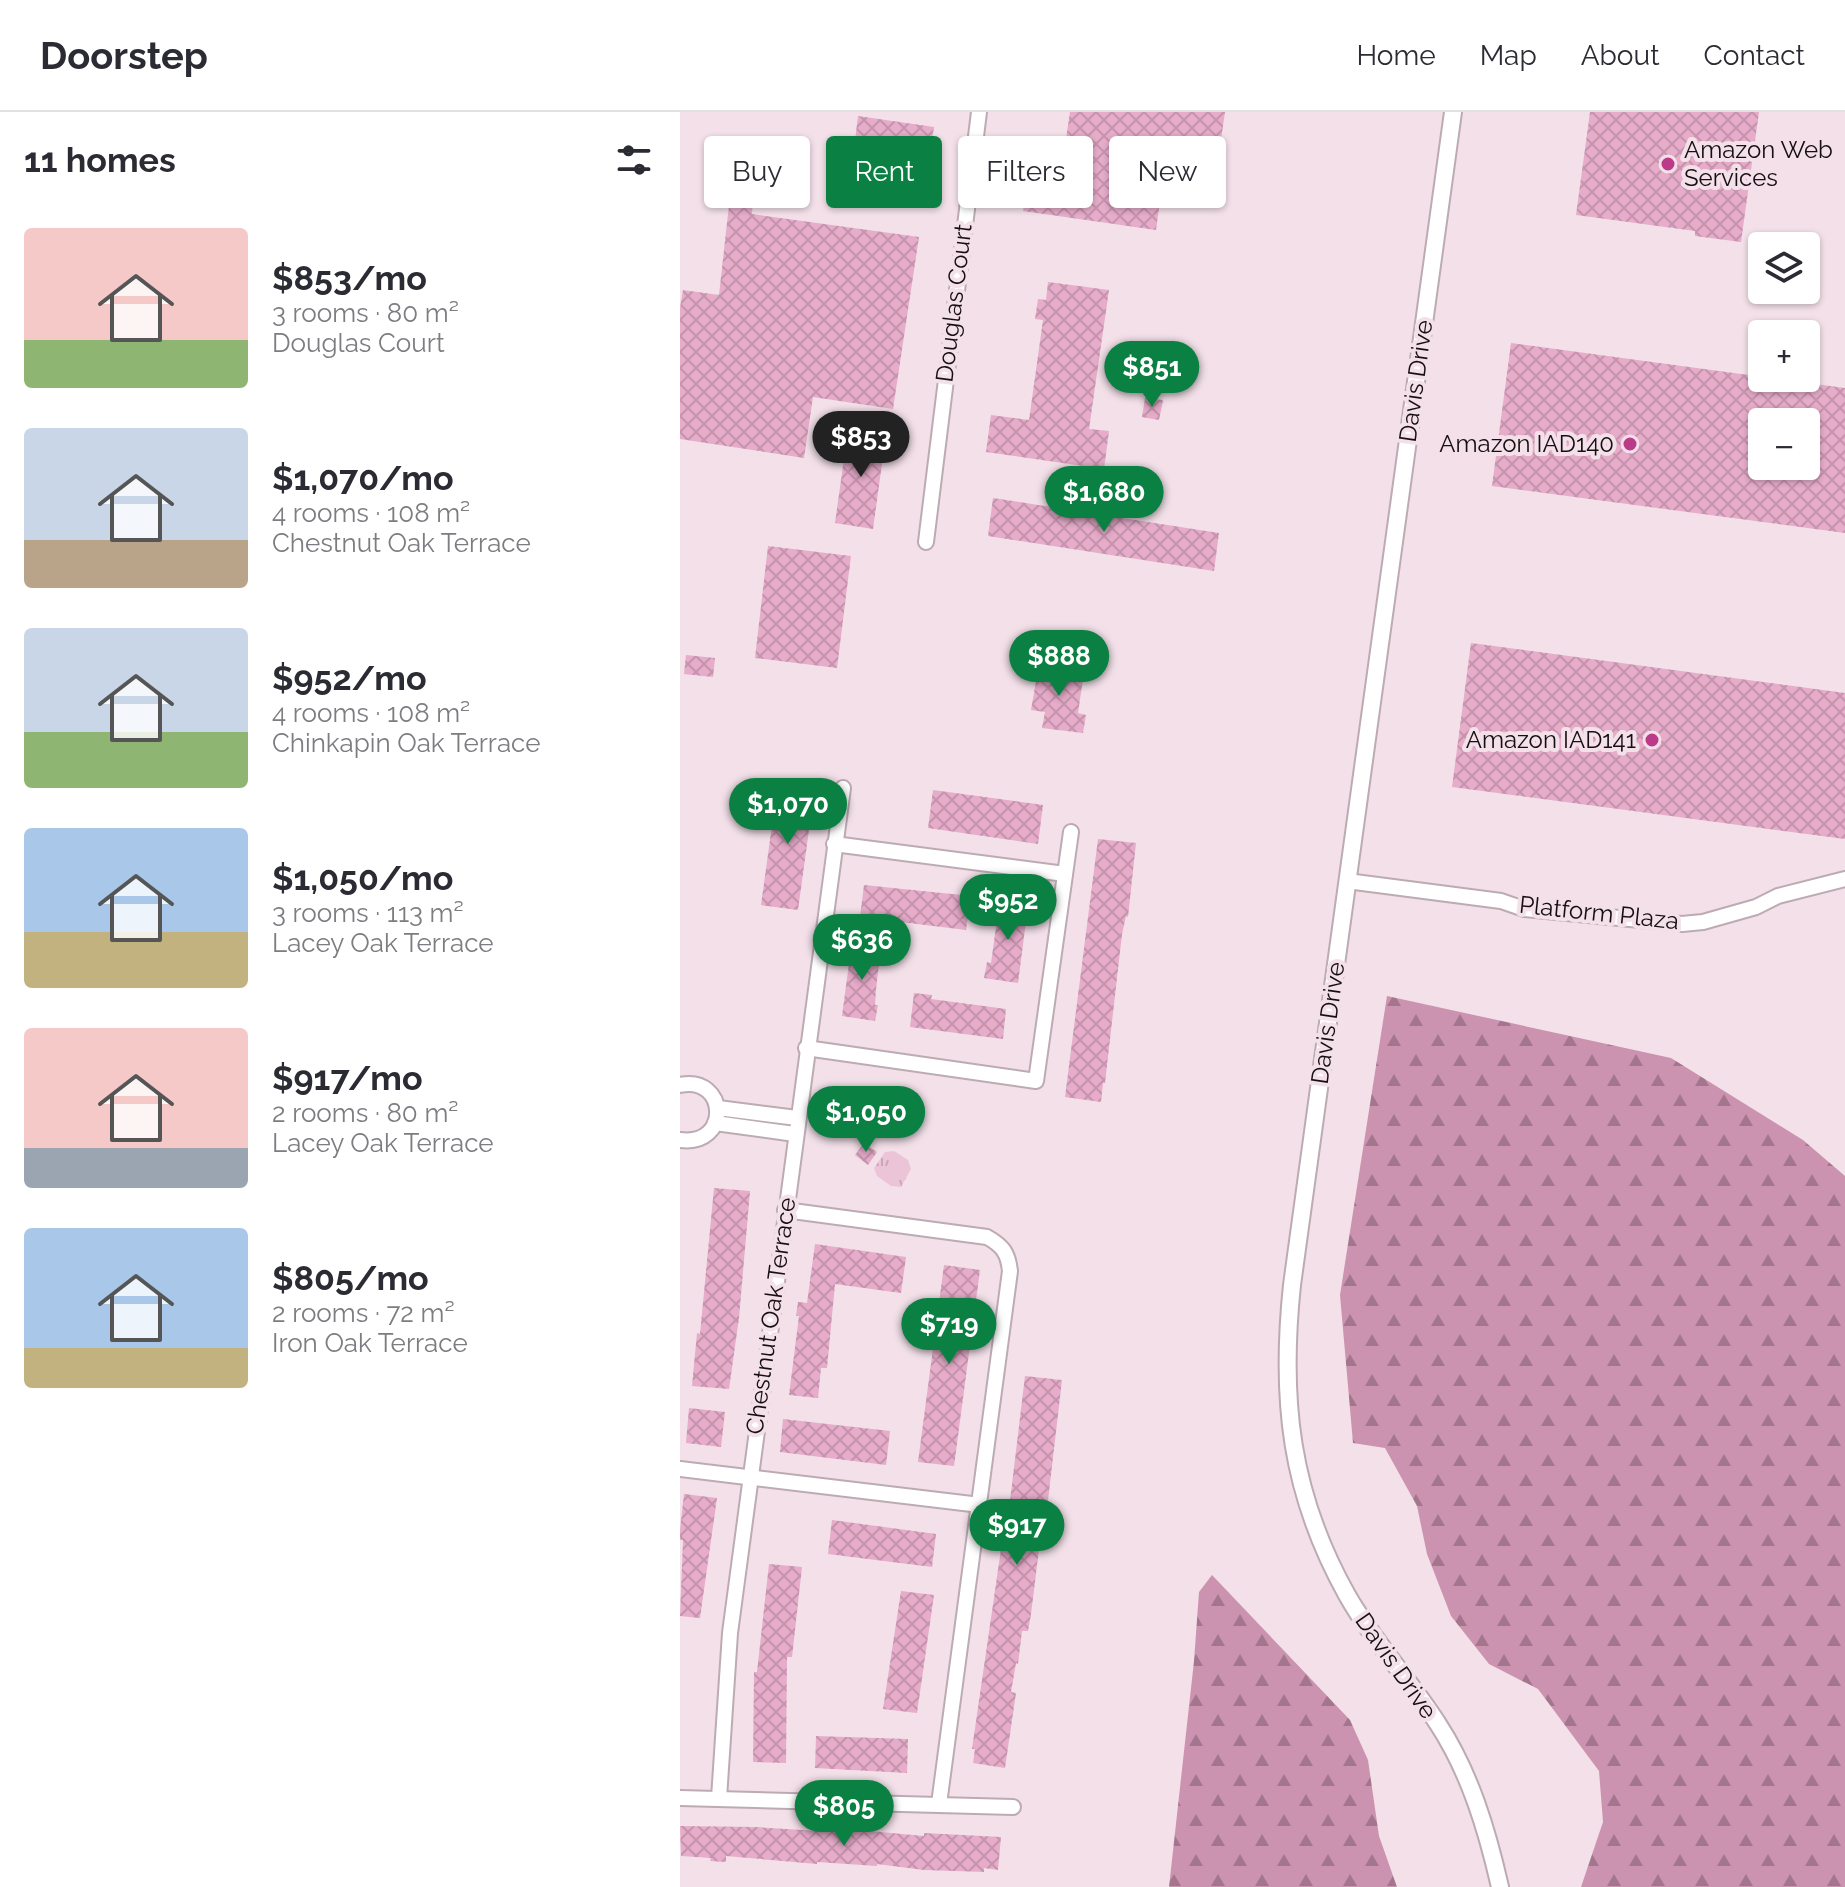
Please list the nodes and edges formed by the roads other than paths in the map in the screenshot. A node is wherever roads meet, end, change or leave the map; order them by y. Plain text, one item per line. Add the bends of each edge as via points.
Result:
1 (979, 112) edge
2 (1453, 112) edge
3 (926, 542) dead end
4 (843, 788) dead end
5 (1071, 832) dead end
6 (834, 844) junction
7 (1065, 874) junction
8 (1845, 879) edge
9 (1347, 881) junction
10 (806, 1048) junction
11 (680, 1085) edge
12 (716, 1116) junction
13 (797, 1118) junction
14 (795, 1134) junction
15 (680, 1140) edge
16 (785, 1210) junction
17 (680, 1469) edge
18 (749, 1476) junction
19 (980, 1505) junction
20 (680, 1798) edge
21 (719, 1798) junction
22 (939, 1804) junction
23 (1013, 1807) dead end
24 (1500, 1887) edge

1 - 3 street, Douglas Court
2 - 9 street, Davis Drive
4 - 6 street, Chestnut Oak Terrace
5 - 7 street
6 - 7 street
6 - 10 street, Chestnut Oak Terrace
7 - 10 street via 1036,1081
8 - 9 street, Platform Plaza via 1778,896 1725,918 1682,924 1524,909 1501,901
9 - 24 street, Davis Drive via 1288,1326 1293,1447 1320,1540 1348,1596 1439,1726 1465,1773
10 - 13 street, Chestnut Oak Terrace
11 - 12 street via 702,1086 715,1099
12 - 13 street
12 - 14 street
12 - 15 street via 708,1134
13 - 14 street, Chestnut Oak Terrace
14 - 16 street, Chestnut Oak Terrace
16 - 18 street, Chestnut Oak Terrace
16 - 19 street via 987,1237 1002,1246 1010,1271
17 - 18 street
18 - 19 street
18 - 21 street, Chestnut Oak Terrace via 730,1633
19 - 22 street
20 - 21 street
21 - 22 street
22 - 23 street

